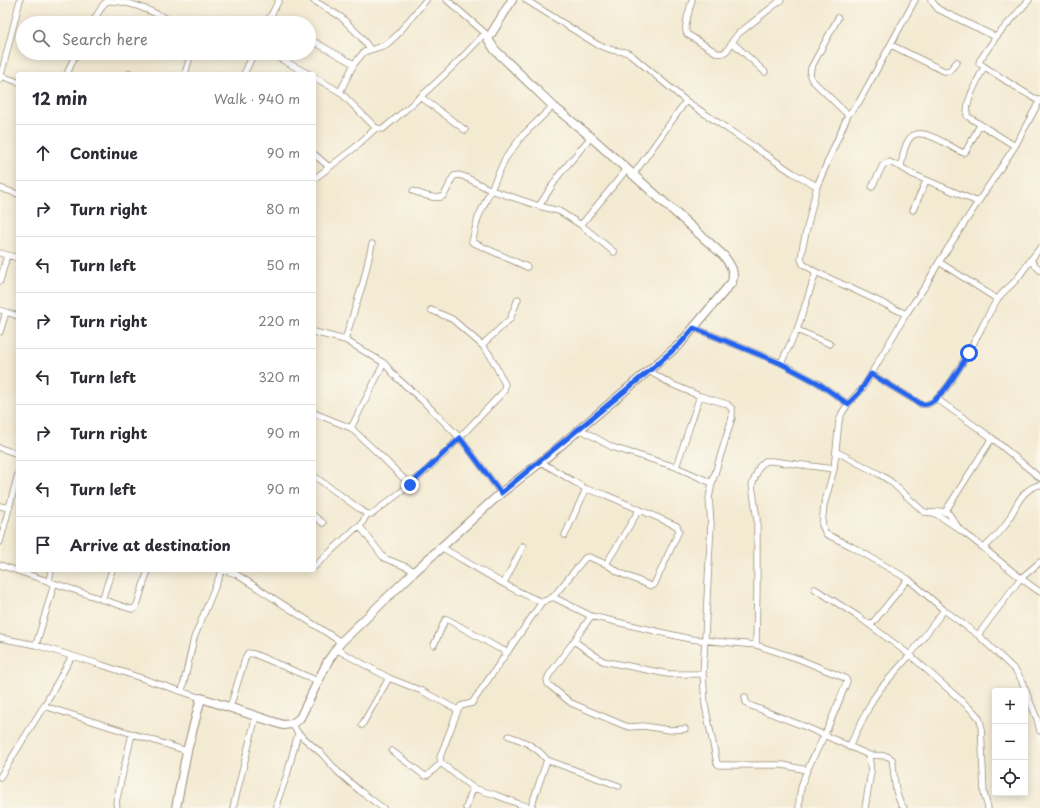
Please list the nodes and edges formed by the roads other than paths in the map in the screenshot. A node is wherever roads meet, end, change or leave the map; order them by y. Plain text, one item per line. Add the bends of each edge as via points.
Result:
1 (20, 0) edge
2 (142, 0) edge
3 (279, 0) edge
4 (313, 0) edge
5 (426, 0) edge
6 (447, 0) edge
7 (512, 0) edge
8 (526, 0) edge
9 (692, 0) edge
10 (781, 0) edge
11 (915, 0) edge
12 (931, 0) edge
13 (1029, 0) edge
14 (140, 6) junction
15 (96, 16) edge
16 (161, 16) edge
17 (271, 16) edge
18 (838, 18) dead end
19 (487, 36) junction
20 (996, 37) junction
21 (732, 42) junction
22 (316, 43) edge
23 (891, 45) junction
24 (370, 49) junction
25 (73, 60) edge
26 (189, 60) edge
27 (251, 60) edge
28 (282, 60) edge
29 (957, 62) dead end
30 (354, 64) junction
31 (984, 67) junction
32 (68, 72) edge
33 (186, 72) edge
34 (245, 72) edge
35 (304, 72) edge
36 (765, 72) dead end
37 (0, 77) edge
38 (316, 78) edge
39 (16, 81) edge
40 (340, 92) junction
41 (421, 97) junction
42 (1040, 101) edge
43 (686, 102) junction
44 (553, 106) junction
45 (848, 115) junction
46 (980, 125) junction
47 (376, 128) junction
48 (465, 130) dead end
49 (590, 137) junction
50 (1016, 146) junction
51 (316, 156) edge
52 (328, 166) junction
53 (900, 167) junction
54 (630, 172) junction
55 (316, 176) edge
56 (926, 181) junction
57 (817, 186) junction
58 (872, 187) dead end
59 (0, 188) edge
60 (491, 190) junction
61 (413, 191) dead end
62 (16, 193) edge
63 (978, 202) junction
64 (539, 206) junction
65 (913, 210) dead end
66 (581, 225) junction
67 (372, 244) dead end
68 (1040, 248) edge
69 (614, 252) dead end
70 (0, 253) edge
71 (7, 255) junction
72 (16, 257) edge
73 (1030, 260) junction
74 (939, 262) junction
75 (527, 267) dead end
76 (1040, 270) edge
77 (816, 272) junction
78 (0, 281) edge
79 (518, 299) dead end
80 (997, 299) junction
81 (0, 310) edge
82 (431, 310) dead end
83 (6, 312) junction
84 (906, 314) junction
85 (16, 315) edge
86 (694, 328) junction
87 (796, 330) junction
88 (0, 332) edge
89 (316, 332) edge
90 (346, 340) junction
91 (830, 344) dead end
92 (482, 345) junction
93 (384, 363) junction
94 (780, 363) junction
95 (649, 371) junction
96 (871, 374) junction
97 (700, 396) junction
98 (937, 399) junction
99 (848, 404) junction
100 (316, 414) edge
101 (351, 428) junction
102 (580, 429) junction
103 (460, 438) junction
104 (992, 438) junction
105 (0, 448) edge
106 (837, 452) junction
107 (16, 453) edge
108 (541, 462) junction
109 (676, 467) junction
110 (834, 469) junction
111 (316, 477) edge
112 (1040, 478) edge
113 (16, 481) edge
114 (712, 483) junction
115 (410, 485) junction
116 (1040, 485) edge
117 (586, 489) junction
118 (501, 493) junction
119 (0, 506) edge
120 (8, 508) junction
121 (639, 510) junction
122 (945, 512) junction
123 (934, 513) junction
124 (367, 514) junction
125 (316, 517) edge
126 (323, 522) dead end
127 (360, 527) junction
128 (960, 530) junction
129 (565, 535) dead end
130 (0, 542) edge
131 (522, 546) dead end
132 (441, 547) junction
133 (984, 548) junction
134 (1040, 562) edge
135 (606, 564) junction
136 (0, 565) edge
137 (316, 565) edge
138 (16, 571) edge
139 (20, 572) edge
140 (51, 572) edge
141 (111, 572) edge
142 (147, 572) edge
143 (221, 572) edge
144 (237, 572) edge
145 (414, 572) junction
146 (908, 579) junction
147 (1020, 579) junction
148 (51, 583) junction
149 (504, 583) junction
150 (815, 589) dead end
151 (1040, 592) edge
152 (552, 598) junction
153 (102, 600) junction
154 (542, 602) junction
155 (944, 610) junction
156 (591, 616) junction
157 (871, 625) junction
158 (978, 635) junction
159 (1, 640) edge
160 (574, 641) junction
161 (704, 641) junction
162 (341, 642) junction
163 (36, 645) junction
164 (756, 645) junction
165 (434, 646) dead end
166 (336, 649) junction
167 (508, 652) junction
168 (910, 655) junction
169 (72, 656) junction
170 (702, 674) junction
171 (389, 678) junction
172 (318, 681) junction
173 (182, 691) junction
174 (745, 697) dead end
175 (201, 698) junction
176 (44, 706) junction
177 (230, 707) junction
178 (458, 710) junction
179 (256, 716) junction
180 (292, 724) junction
181 (362, 725) dead end
182 (685, 729) dead end
183 (1040, 731) edge
184 (298, 733) junction
185 (132, 734) junction
186 (509, 736) dead end
187 (824, 736) junction
188 (849, 747) junction
189 (187, 751) junction
190 (392, 751) dead end
191 (869, 755) junction
192 (547, 760) junction
193 (441, 763) junction
194 (807, 770) junction
195 (0, 777) edge
196 (619, 786) dead end
197 (473, 788) junction
198 (532, 807) edge
199 (117, 808) edge
200 (176, 808) edge
201 (233, 808) edge
202 (277, 808) edge
203 (383, 808) edge
204 (466, 808) edge
205 (799, 808) edge
206 (865, 808) edge
207 (904, 808) edge
208 (988, 808) edge

1 - 37 street
2 - 14 street
3 - 17 street
4 - 24 street via 341,17
5 - 24 street via 386,45
6 - 19 street
7 - 19 street
8 - 43 street via 598,44 630,54
9 - 21 street via 685,31 687,34 722,54
10 - 21 street via 738,34
11 - 23 street
12 - 20 street via 938,9
13 - 20 street
14 - 15 street via 122,1 107,1
14 - 16 street
18 - 45 street via 811,68 810,76
19 - 41 street
19 - 44 street via 495,50
20 - 31 street via 980,60
21 - 36 street
22 - 30 street
23 - 29 street via 944,71 949,71
23 - 45 street via 859,102
24 - 30 street
25 - 32 street
26 - 33 street
27 - 34 street
28 - 35 street
30 - 40 street
31 - 42 street
31 - 46 street via 971,95 967,112 967,116
37 - 39 street
38 - 40 street
40 - 47 street
41 - 47 street via 383,129
41 - 48 street
42 - 50 street
43 - 54 street
43 - 57 street via 793,173
44 - 49 street
44 - 60 street via 522,136 506,159
45 - 57 street
46 - 50 street
46 - 53 street via 964,153 932,136 914,135 906,142
47 - 52 street via 353,149
49 - 54 street
49 - 64 street
50 - 63 street
51 - 52 street
52 - 55 street
53 - 56 street
53 - 58 street via 892,162 885,163
54 - 66 street
54 - 86 street via 708,241 732,267 732,282
56 - 63 street
56 - 65 street
57 - 77 street via 802,259 803,264
59 - 62 street
60 - 61 street via 459,175 454,176 443,196 439,198
60 - 64 street
60 - 75 street via 478,218 472,242
63 - 74 street
64 - 66 street via 555,209
66 - 69 street
67 - 90 street
68 - 73 street
70 - 71 street
71 - 72 street
71 - 78 street
73 - 76 street
73 - 80 street via 1017,279
74 - 80 street
74 - 84 street
77 - 84 street
77 - 87 street
79 - 92 street via 510,319
80 - 98 street via 958,370
81 - 83 street
82 - 92 street via 452,319
83 - 85 street
83 - 88 street
84 - 96 street
86 - 94 street
86 - 95 street
87 - 91 street
87 - 94 street
89 - 90 street
90 - 93 street
92 - 103 street via 505,384 504,391
93 - 101 street
93 - 103 street
94 - 99 street via 818,383
95 - 97 street
95 - 102 street
96 - 98 street via 924,406
96 - 99 street via 859,393
97 - 109 street
97 - 114 street via 727,404 732,409 732,418
98 - 104 street
99 - 106 street via 839,421
100 - 101 street
101 - 115 street
102 - 108 street
102 - 109 street via 612,447
103 - 115 street
103 - 118 street
104 - 112 street
104 - 122 street
105 - 107 street
106 - 110 street
106 - 123 street via 890,481 920,510 928,514
108 - 117 street
108 - 118 street
109 - 114 street
110 - 146 street via 824,505 823,530 831,537
110 - 164 street via 772,461 764,461 759,467 752,485 757,519
111 - 124 street
113 - 120 street
114 - 161 street via 709,498 711,524
115 - 124 street via 372,514
116 - 133 street via 1026,492 1004,526
117 - 121 street
117 - 129 street
118 - 132 street
119 - 120 street
120 - 130 street
121 - 135 street
121 - 135 street via 679,529 656,583 651,586
122 - 123 street
122 - 128 street via 952,517
123 - 128 street
124 - 127 street
125 - 126 street
127 - 137 street
127 - 145 street via 384,558
128 - 133 street
131 - 149 street
132 - 145 street
132 - 149 street
133 - 147 street
134 - 147 street
135 - 152 street via 589,557 585,558
136 - 138 street
139 - 148 street
140 - 148 street
141 - 153 street
142 - 153 street via 134,609
143 - 173 street via 194,638
144 - 162 street
145 - 162 street
146 - 155 street
146 - 157 street
147 - 151 street
147 - 158 street
148 - 153 street
148 - 163 street
149 - 154 street
150 - 157 street
152 - 154 street
152 - 156 street
154 - 167 street
155 - 158 street
155 - 168 street
156 - 160 street
156 - 161 street
157 - 168 street
158 - 183 street via 1022,679
159 - 163 street
160 - 170 street via 603,661 668,674
160 - 182 street via 547,680 548,684 571,703 629,727
161 - 164 street
161 - 170 street
162 - 166 street
163 - 169 street
164 - 187 street via 845,678 846,684
165 - 167 street via 447,620
166 - 171 street
166 - 172 street
167 - 178 street via 472,703 461,706
168 - 188 street via 873,699
168 - 208 street via 979,718 984,793
169 - 173 street
169 - 176 street
170 - 194 street via 705,705 717,764 783,765
171 - 178 street via 422,691
171 - 181 street
172 - 177 street via 248,653
172 - 180 street via 300,718
173 - 175 street
174 - 187 street via 746,702 750,704
175 - 177 street
175 - 189 street
176 - 185 street
176 - 195 street
177 - 179 street
178 - 193 street via 440,757
179 - 180 street
179 - 201 street
180 - 184 street
184 - 202 street
184 - 203 street via 338,772
185 - 189 street
185 - 199 street via 116,802
186 - 192 street via 525,741 540,751
187 - 188 street
187 - 194 street
188 - 191 street
189 - 200 street
190 - 193 street via 425,776
191 - 206 street via 871,772
191 - 207 street via 887,756 892,759 896,788
192 - 196 street
192 - 198 street
193 - 197 street
194 - 205 street via 800,793
197 - 198 street
197 - 204 street

